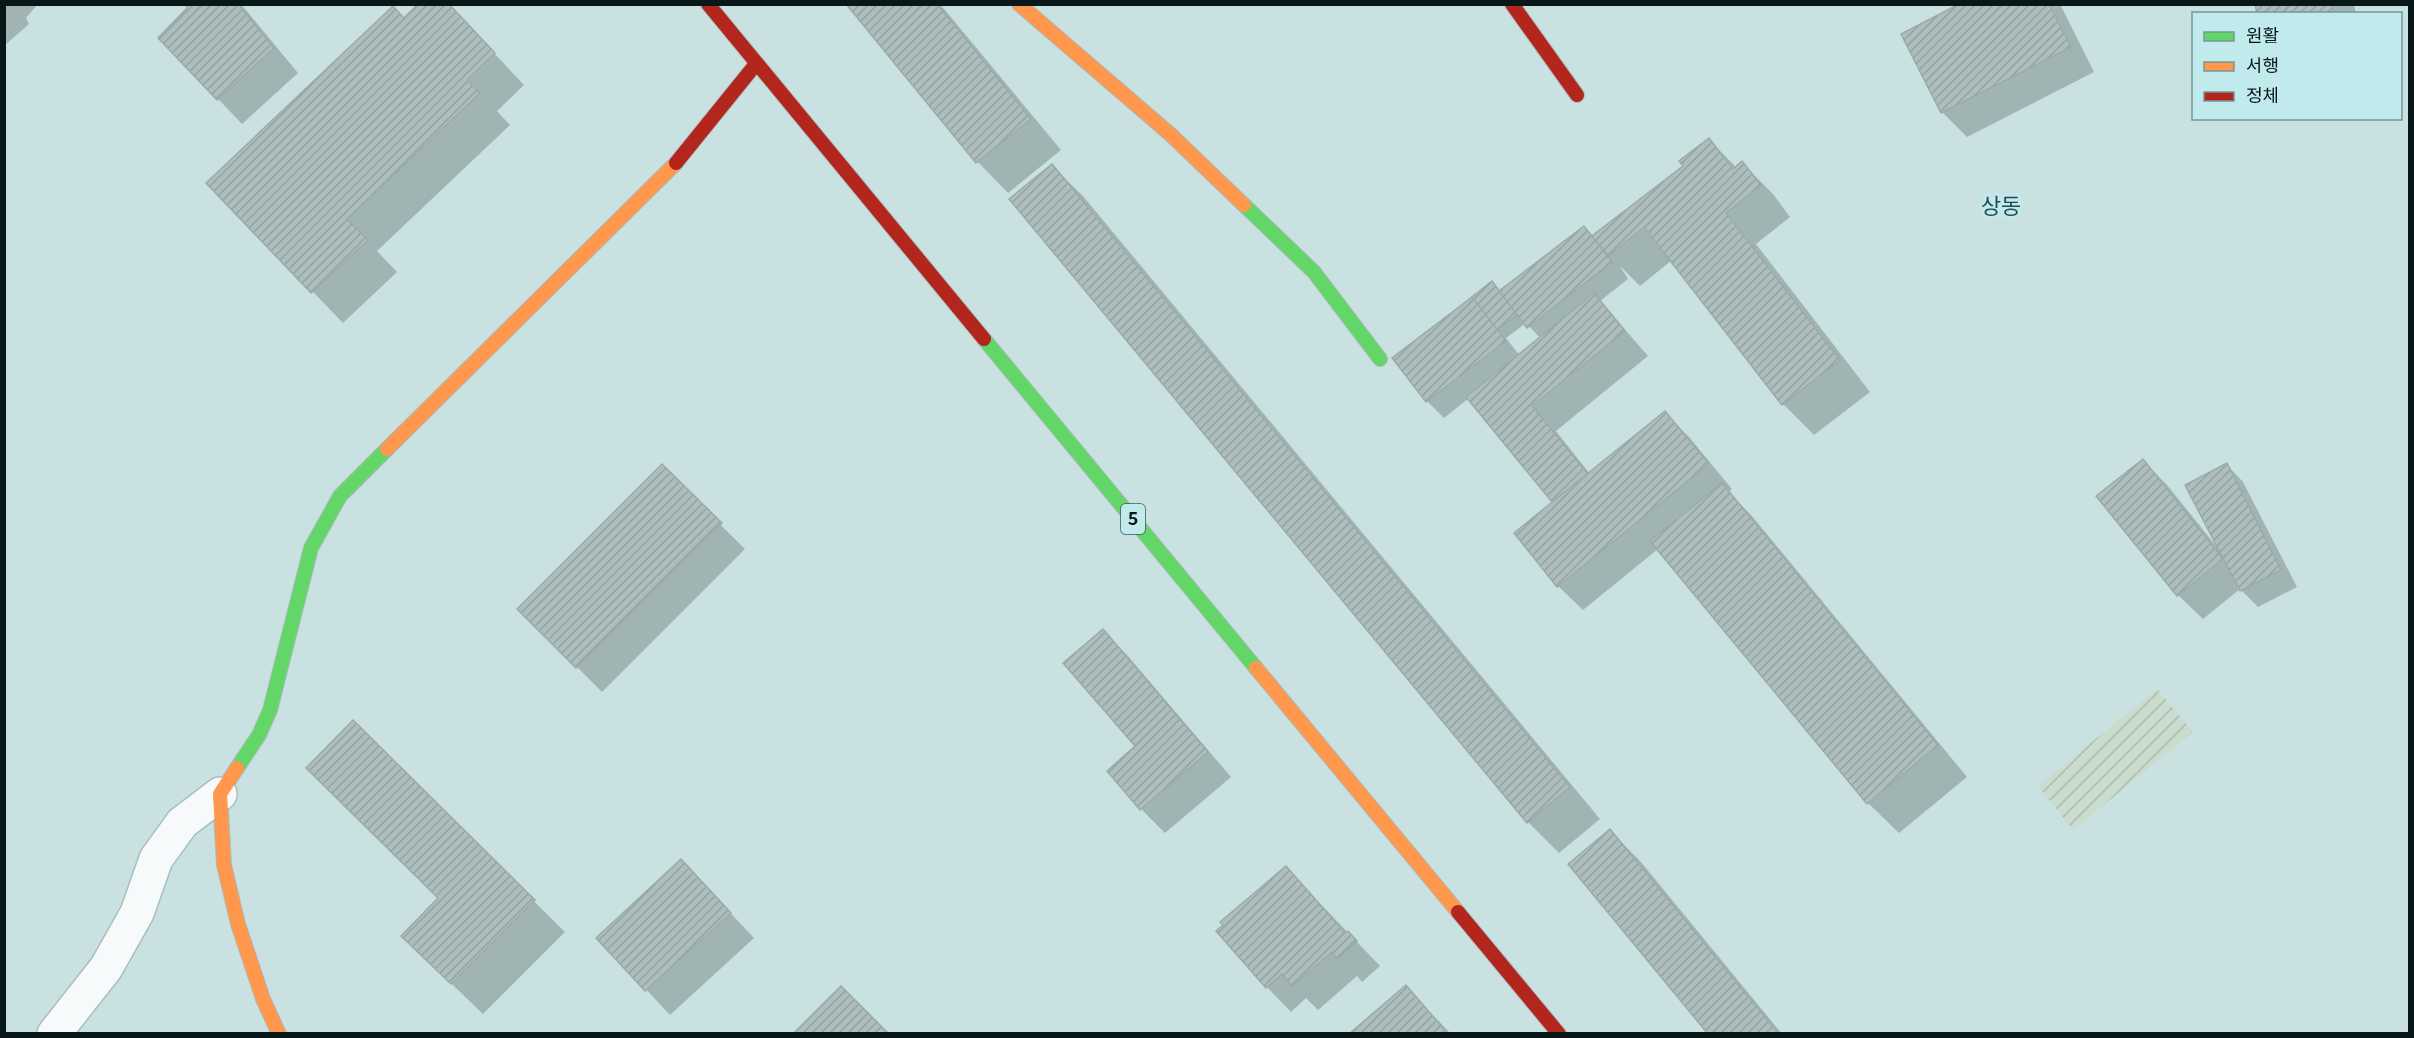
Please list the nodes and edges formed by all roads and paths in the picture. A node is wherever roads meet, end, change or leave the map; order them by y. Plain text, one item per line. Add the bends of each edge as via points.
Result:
1 (708, 4) edge
2 (1019, 4) edge
3 (1512, 4) edge
4 (756, 64) junction
5 (1577, 94) dead end
6 (1380, 358) dead end
7 (220, 794) junction
8 (54, 1034) edge
9 (279, 1034) edge
10 (1559, 1034) edge

1 - 4 main road, 5
2 - 6 main road via 1170,134 1314,272
3 - 5 main road
4 - 7 main road via 682,157 340,496 311,548 270,710 259,735
4 - 10 main road, 5
7 - 8 street via 182,823 156,859 137,914 106,968
7 - 9 main road via 224,865 238,924

